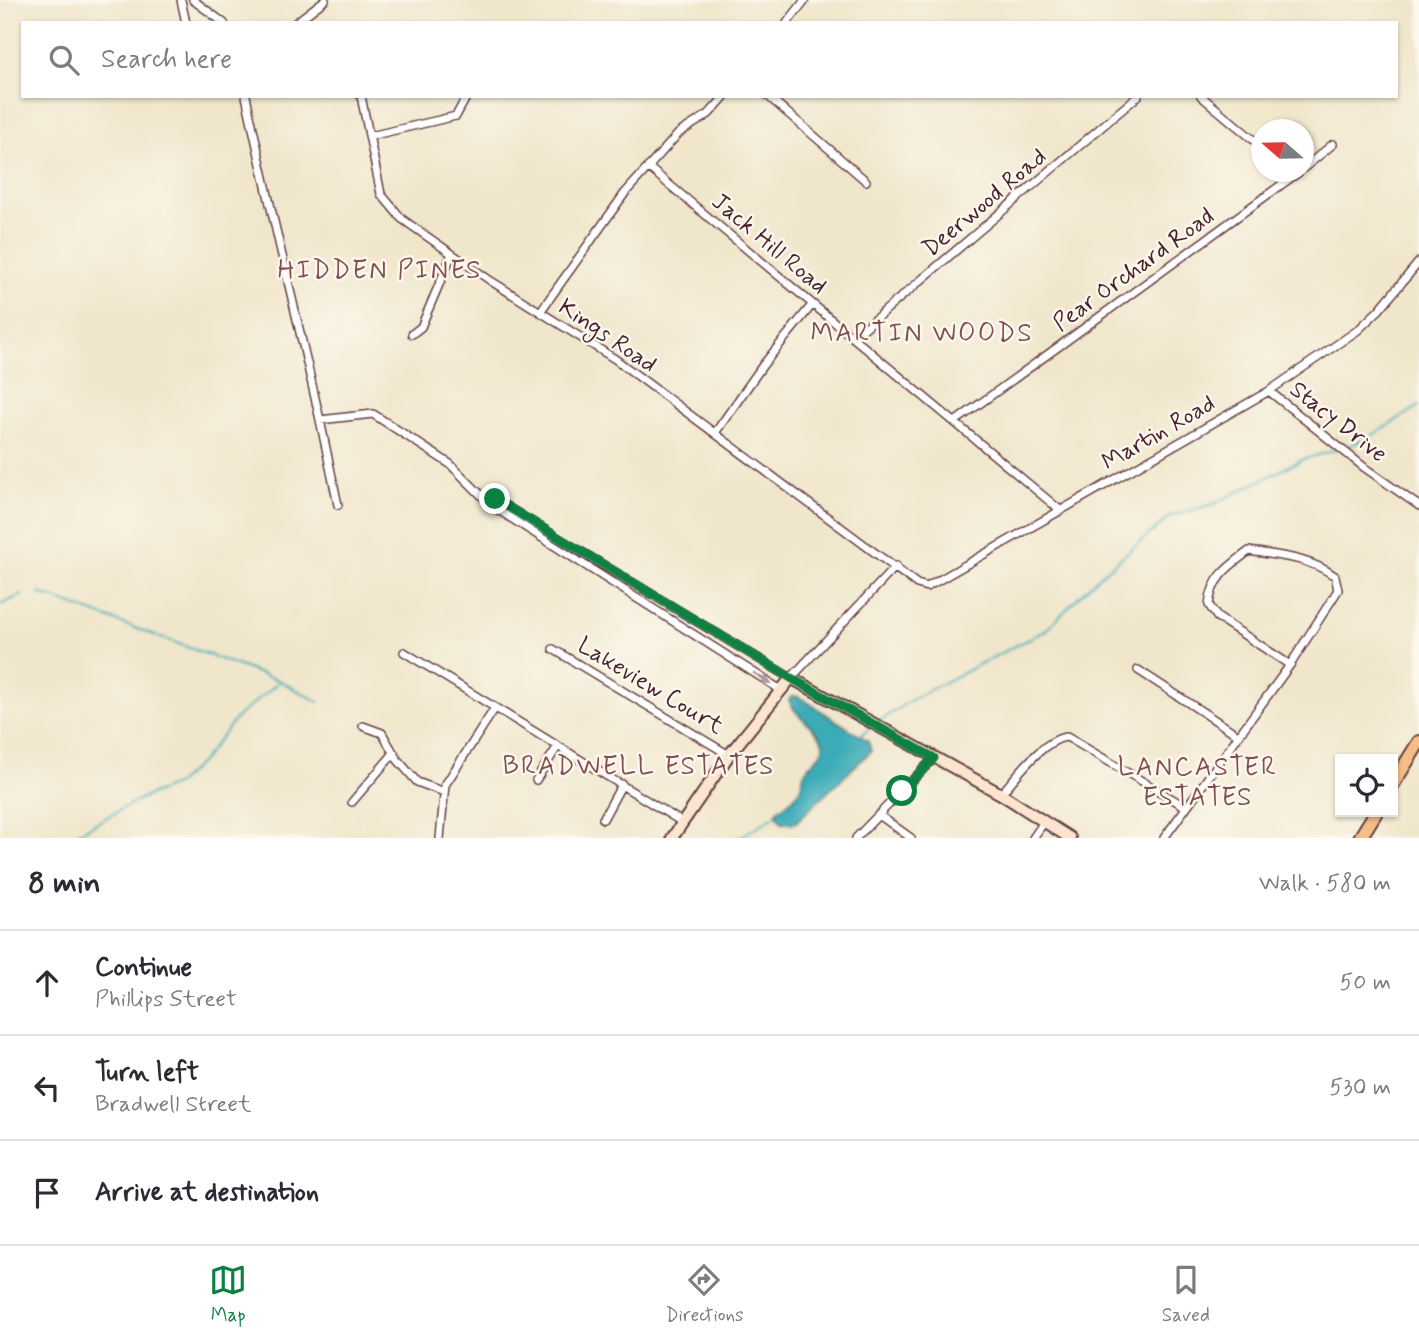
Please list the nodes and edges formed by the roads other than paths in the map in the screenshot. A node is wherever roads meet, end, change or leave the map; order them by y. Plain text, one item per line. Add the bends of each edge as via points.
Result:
1 (181, 0) edge
2 (193, 0) edge
3 (325, 0) edge
4 (805, 0) edge
5 (186, 21) edge
6 (221, 21) edge
7 (298, 21) edge
8 (789, 21) edge
9 (246, 98) edge
10 (361, 98) edge
11 (466, 98) edge
12 (723, 98) edge
13 (770, 98) edge
14 (1136, 98) edge
15 (1202, 98) edge
16 (370, 136) junction
17 (1251, 138) edge
18 (1333, 144) dead end
19 (1314, 160) edge
20 (648, 167) junction
21 (866, 181) dead end
22 (1283, 182) edge
23 (452, 254) junction
24 (1419, 262) edge
25 (812, 304) junction
26 (540, 312) junction
27 (412, 334) dead end
28 (855, 337) junction
29 (1269, 391) junction
30 (320, 420) junction
31 (956, 421) junction
32 (715, 433) junction
33 (481, 492) junction
34 (338, 505) dead end
35 (1419, 506) edge
36 (1060, 510) junction
37 (896, 566) junction
38 (553, 649) dead end
39 (404, 652) dead end
40 (1290, 665) junction
41 (1138, 670) dead end
42 (791, 678) junction
43 (781, 690) junction
44 (495, 708) junction
45 (363, 726) dead end
46 (1238, 735) junction
47 (1419, 742) edge
48 (558, 746) junction
49 (394, 753) junction
50 (729, 755) junction
51 (934, 758) junction
52 (1398, 776) edge
53 (536, 780) dead end
54 (622, 784) junction
55 (444, 792) junction
56 (1001, 794) junction
57 (352, 802) dead end
58 (1186, 807) junction
59 (879, 815) junction
60 (1373, 817) edge
61 (603, 819) dead end
62 (682, 822) junction
63 (1044, 822) junction
64 (440, 838) edge
65 (672, 838) edge
66 (856, 838) edge
67 (911, 838) edge
68 (1033, 838) edge
69 (1070, 838) edge
70 (1164, 838) edge
71 (1360, 838) edge

1 - 5 street
2 - 6 street
3 - 7 street
4 - 8 street
9 - 30 street
10 - 16 street, Kings Road
11 - 16 street via 456,116 442,122
12 - 20 street via 679,133
13 - 21 street
14 - 28 street, Deerwood Road
15 - 17 street
16 - 23 street, Kings Road via 386,202
18 - 19 street
20 - 25 street, Jack Hill Road
20 - 26 street
22 - 31 street, Pear Orchard Road
23 - 26 street, Kings Road
23 - 27 street via 421,327
24 - 29 street, Martin Road via 1358,330
25 - 28 street, Jack Hill Road
25 - 32 street
26 - 32 street, Kings Road via 615,359
28 - 31 street, Jack Hill Road
29 - 35 street, Stacy Drive
29 - 36 street, Martin Road
30 - 33 street via 373,414 438,455
30 - 34 street
31 - 36 street, Jack Hill Road
32 - 37 street, Kings Road
33 - 42 street
33 -> 43 street via 492,506
36 - 37 street, Martin Road via 927,587
37 - 42 street
38 - 50 street, Lakeview Court
39 - 44 street
40 - 40 street via 1217,617 1209,605 1221,572 1249,551 1287,555 1321,566 1335,576 1338,590
40 - 46 street
41 - 46 street
42 - 43 street
42 - 51 street
43 - 50 street
44 - 48 street
44 - 55 street
45 - 49 street via 382,733
46 - 58 street
47 - 52 main road
48 - 53 street
48 - 54 street
49 - 55 street via 417,782
49 - 57 street
50 - 62 street
51 - 56 street
51 - 59 street
54 - 61 street
54 - 62 street
55 - 64 street
56 - 58 street via 1045,749 1067,737
56 - 63 street
58 - 70 street
59 - 66 street
59 - 67 street
60 - 71 main road
62 - 65 street
63 - 68 street
63 - 69 street

